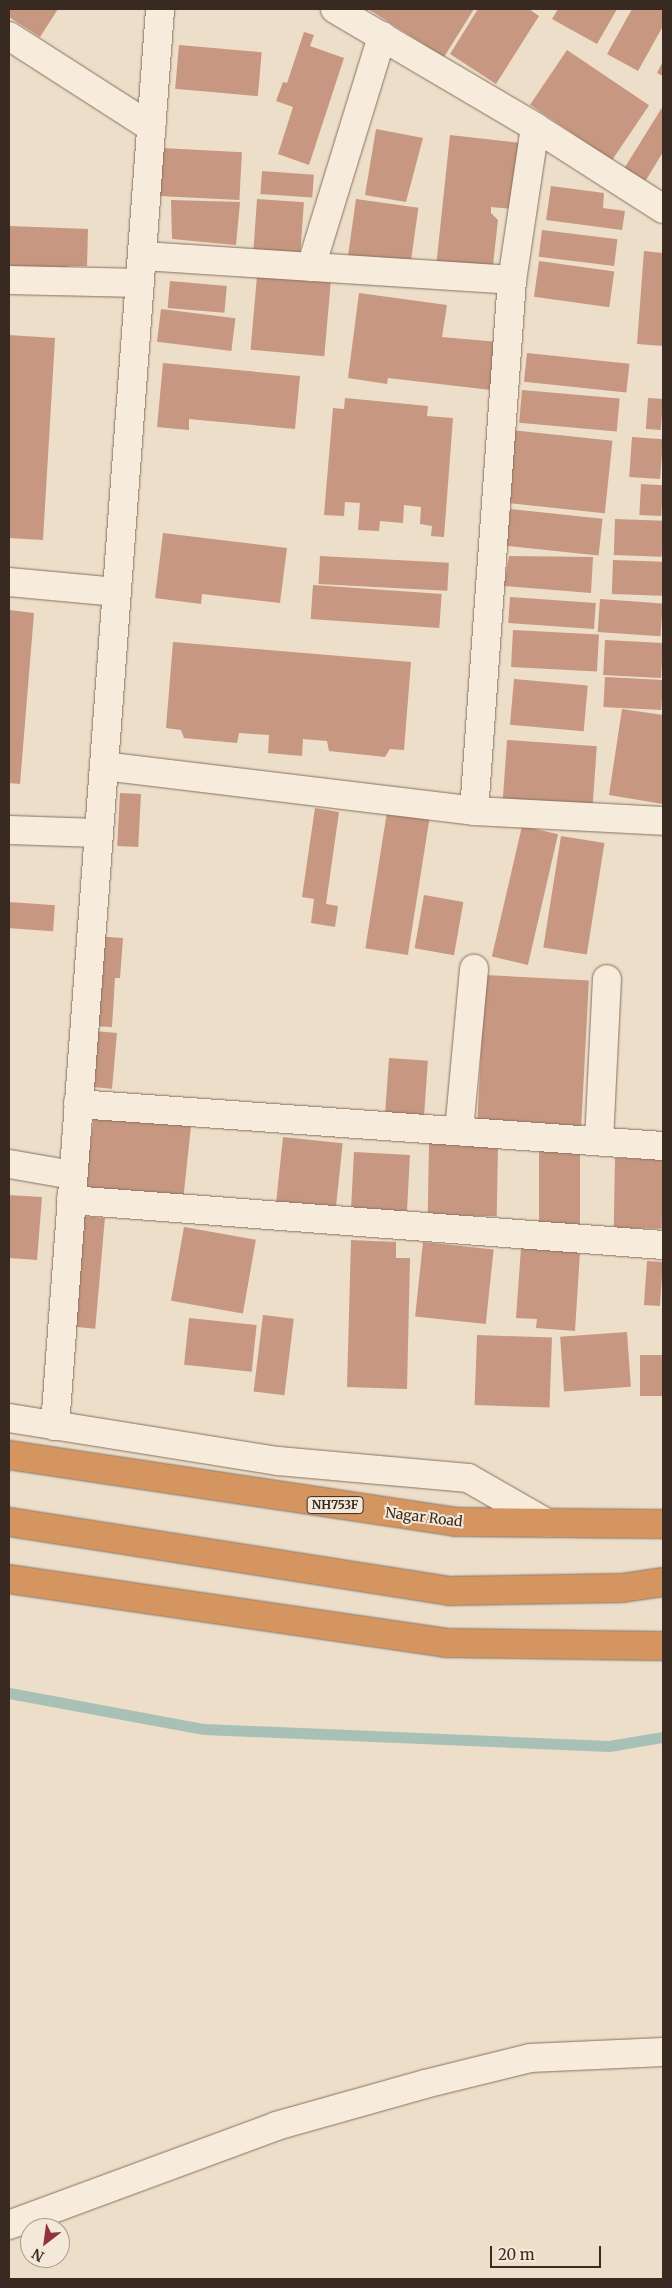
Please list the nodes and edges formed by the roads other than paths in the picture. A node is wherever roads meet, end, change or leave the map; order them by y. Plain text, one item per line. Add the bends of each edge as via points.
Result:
1 (160, 9) edge
2 (335, 9) edge
3 (9, 36) edge
4 (382, 36) junction
5 (152, 127) junction
6 (535, 127) junction
7 (663, 209) edge
8 (143, 256) junction
9 (310, 267) junction
10 (9, 280) edge
11 (512, 280) junction
12 (140, 283) junction
13 (9, 582) edge
14 (117, 592) junction
15 (104, 766) junction
16 (474, 810) junction
17 (663, 821) edge
18 (9, 830) edge
19 (98, 833) junction
20 (474, 969) dead end
21 (607, 979) dead end
22 (78, 1104) junction
23 (459, 1131) junction
24 (599, 1141) junction
25 (663, 1146) edge
26 (9, 1164) edge
27 (72, 1188) junction
28 (663, 1245) edge
29 (9, 1418) edge
30 (55, 1426) junction
31 (9, 1455) edge
32 (9, 1522) edge
33 (547, 1523) junction
34 (663, 1524) edge
35 (9, 1579) edge
36 (663, 1582) edge
37 (663, 1646) edge
38 (663, 2052) edge
39 (9, 2225) edge

1 - 5 street
2 - 4 street
3 - 5 street
4 - 6 street
4 - 9 street
5 - 8 street
6 - 7 street
6 - 11 street
8 - 9 street
8 - 12 street
9 - 11 street
10 - 12 street
11 - 16 street
12 - 14 street
13 - 14 street
14 - 15 street
15 - 16 street
15 - 19 street
16 - 17 street
18 - 19 street
19 - 22 street
20 - 23 street
21 - 24 street
22 - 23 street
22 - 27 street
23 - 24 street
24 - 25 street
26 - 27 street
27 - 28 street
27 - 30 street
29 - 30 street
30 - 33 street via 278,1461 468,1478
31 - 33 highway, Nagar Road / NH753F via 456,1522
32 - 36 highway via 449,1591 622,1588
33 - 34 highway, Nagar Road / NH753F
35 - 37 highway via 446,1643
38 - 39 street via 530,2058 425,2084 276,2126

